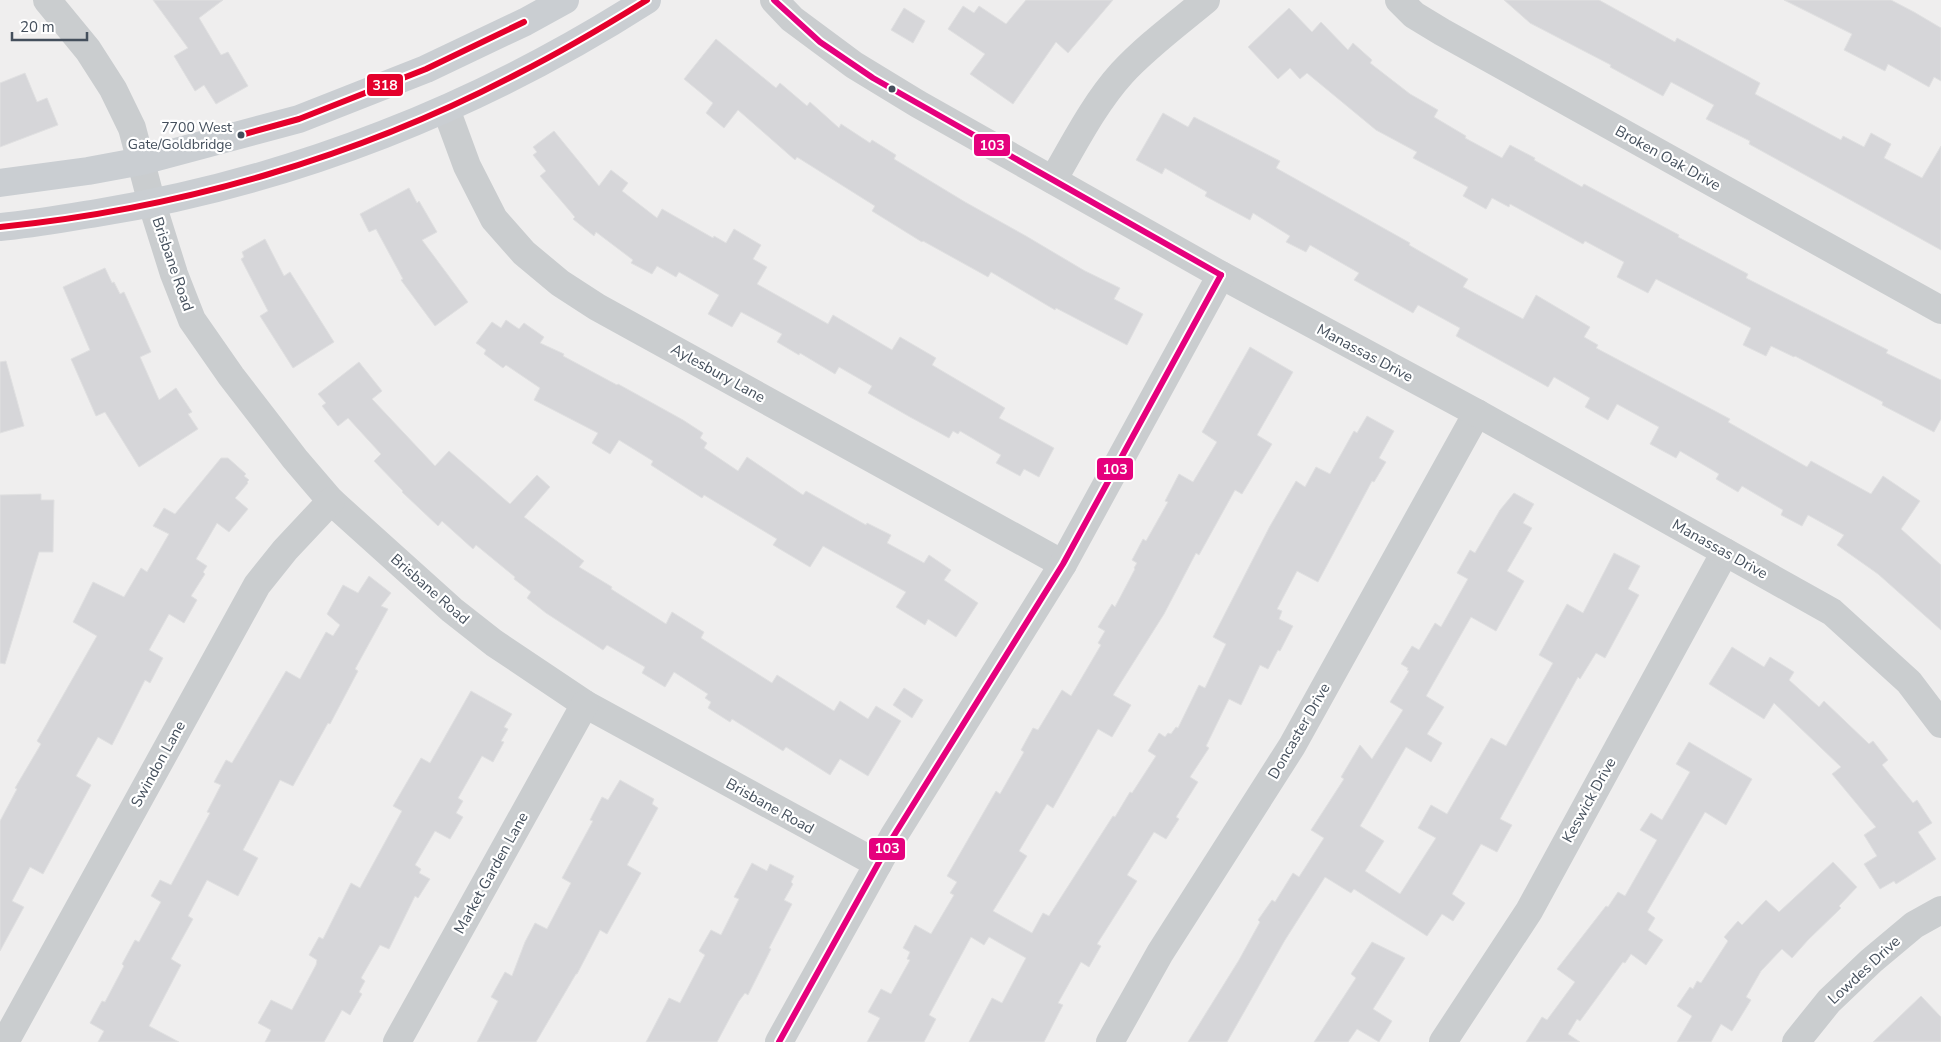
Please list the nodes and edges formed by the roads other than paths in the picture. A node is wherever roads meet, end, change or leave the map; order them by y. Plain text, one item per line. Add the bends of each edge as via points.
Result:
1 (47, 0) edge
2 (566, 0) edge
3 (647, 0) edge
4 (774, 0) edge
5 (1206, 0) edge
6 (1399, 0) edge
7 (446, 109) junction
8 (142, 161) junction
9 (1053, 180) junction
10 (0, 183) edge
11 (152, 204) junction
12 (0, 226) edge
13 (1221, 276) junction
14 (1941, 310) edge
15 (1477, 413) junction
16 (331, 501) junction
17 (1725, 552) junction
18 (1063, 564) junction
19 (585, 704) junction
20 (1941, 724) edge
21 (878, 864) junction
22 (1941, 910) edge
23 (6, 1042) edge
24 (397, 1042) edge
25 (779, 1042) edge
26 (1110, 1042) edge
27 (1443, 1042) edge
28 (1796, 1042) edge

1 - 8 street, Brisbane Road via 88,50 113,89 132,128
2 - 8 main road via 426,69 298,119
3 - 7 main road via 563,51
4 - 9 street, Manassas Drive via 792,19 854,65
5 - 9 street via 1120,74
6 - 14 street, Broken Oak Drive via 1414,15 1442,32
7 - 11 main road via 379,138 295,166
7 - 18 street, Aylesbury Lane via 467,166 494,219 524,254 560,283 597,307
8 - 10 main road
8 - 11 street, Brisbane Road
9 - 13 street, Manassas Drive
11 - 12 main road
11 - 16 street, Brisbane Road via 192,320 295,459
13 - 15 street, Manassas Drive
13 - 18 street
15 - 17 street, Manassas Drive
15 - 26 street, Doncaster Drive via 1292,746 1160,953
16 - 19 street, Brisbane Road via 494,644
16 - 23 street, Swindon Lane via 257,585
17 - 20 street, Manassas Drive via 1832,612 1909,682
17 - 27 street, Keswick Drive via 1529,910
18 - 21 street
19 - 21 street, Brisbane Road
19 - 24 street, Market Garden Lane
21 - 25 street
22 - 28 street, Lowdes Drive via 1914,925 1871,961 1829,1001

